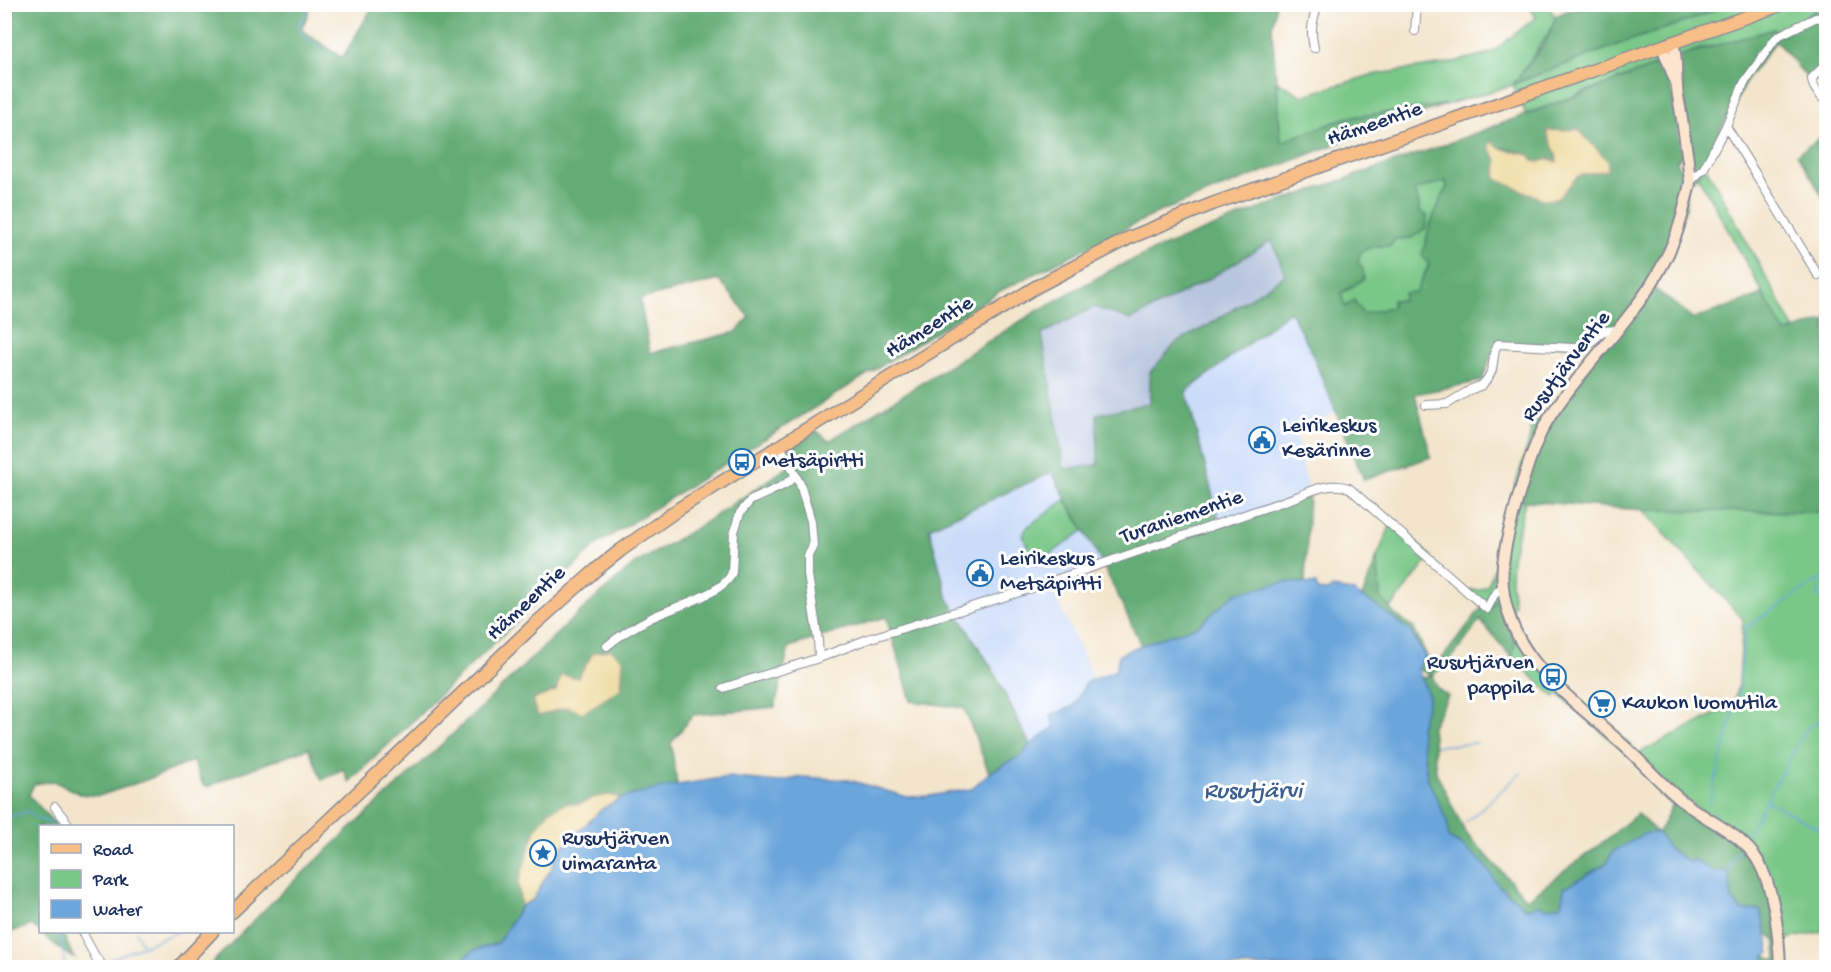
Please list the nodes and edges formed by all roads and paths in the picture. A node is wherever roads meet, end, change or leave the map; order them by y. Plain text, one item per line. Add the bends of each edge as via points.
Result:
1 (1318, 4) edge
2 (1417, 4) edge
3 (1783, 4) edge
4 (1827, 19) edge
5 (1414, 31) dead end
6 (1667, 44) junction
7 (1314, 48) dead end
8 (1827, 64) edge
9 (1827, 102) edge
10 (1726, 126) junction
11 (1690, 182) junction
12 (1818, 275) dead end
13 (1617, 330) junction
14 (1426, 405) dead end
15 (780, 446) junction
16 (796, 476) junction
17 (1503, 586) junction
18 (607, 646) dead end
19 (819, 658) junction
20 (723, 688) dead end
21 (55, 807) dead end
22 (69, 825) edge
23 (234, 910) edge
24 (83, 933) edge
25 (211, 933) edge
26 (105, 968) edge
27 (178, 968) edge
28 (1780, 968) edge

1 - 7 street via 1310,32
2 - 5 street
3 - 6 main road, Hämeentie
4 - 10 street via 1815,18 1775,39 1744,83
6 - 11 main road, Rusutjärventie via 1676,55 1676,84
6 - 15 main road, Hämeentie via 1223,200 1129,238 1034,288
8 - 9 street via 1812,78
10 - 11 street via 1704,168
10 - 12 street
11 - 13 main road, Rusutjärventie via 1680,226 1661,271
13 - 14 street via 1604,331 1590,343 1573,348 1498,344 1492,370 1482,385 1447,404
13 - 17 main road, Rusutjärventie via 1576,380 1536,442 1513,519
15 - 16 street
15 - 23 main road, Hämeentie via 680,508 597,569
16 - 18 street via 750,501 740,513 732,572 723,585 652,617
16 - 19 street via 813,533 808,575
17 - 19 street, Turaniementie via 1487,609 1349,488 1333,485
17 - 28 main road, Rusutjärventie via 1516,634 1539,670 1672,794 1749,848 1759,862 1770,893 1779,936
19 - 20 street, Turaniementie
21 - 22 street
24 - 26 street
25 - 27 main road

